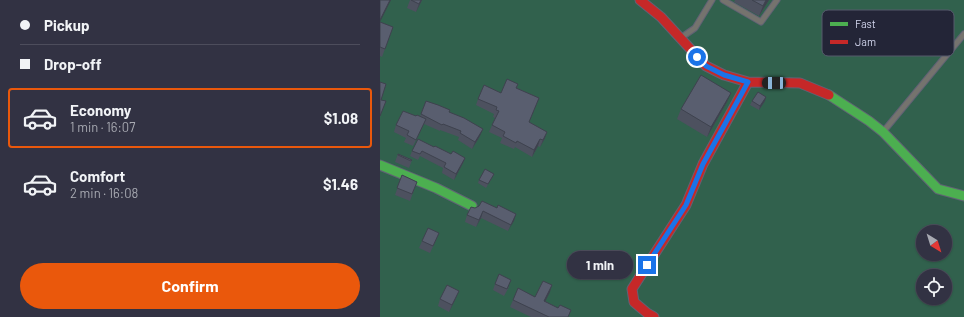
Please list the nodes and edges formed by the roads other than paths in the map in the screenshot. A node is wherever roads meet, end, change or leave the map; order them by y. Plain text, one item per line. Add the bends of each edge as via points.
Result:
1 (640, 0) edge
2 (712, 0) edge
3 (723, 0) edge
4 (776, 0) edge
5 (964, 34) edge
6 (680, 38) junction
7 (954, 46) edge
8 (946, 56) edge
9 (748, 82) junction
10 (883, 132) junction
11 (380, 165) edge
12 (964, 196) edge
13 (472, 206) edge
14 (654, 317) edge

1 - 6 street via 661,17
2 - 6 lane via 695,28
3 - 4 lane via 761,22
5 - 7 lane
6 - 9 street via 706,66 724,75
8 - 10 lane
9 - 10 street via 800,83 832,96
9 - 14 street via 703,164 686,205 632,289 634,302
10 - 12 street via 938,189
11 - 13 street

